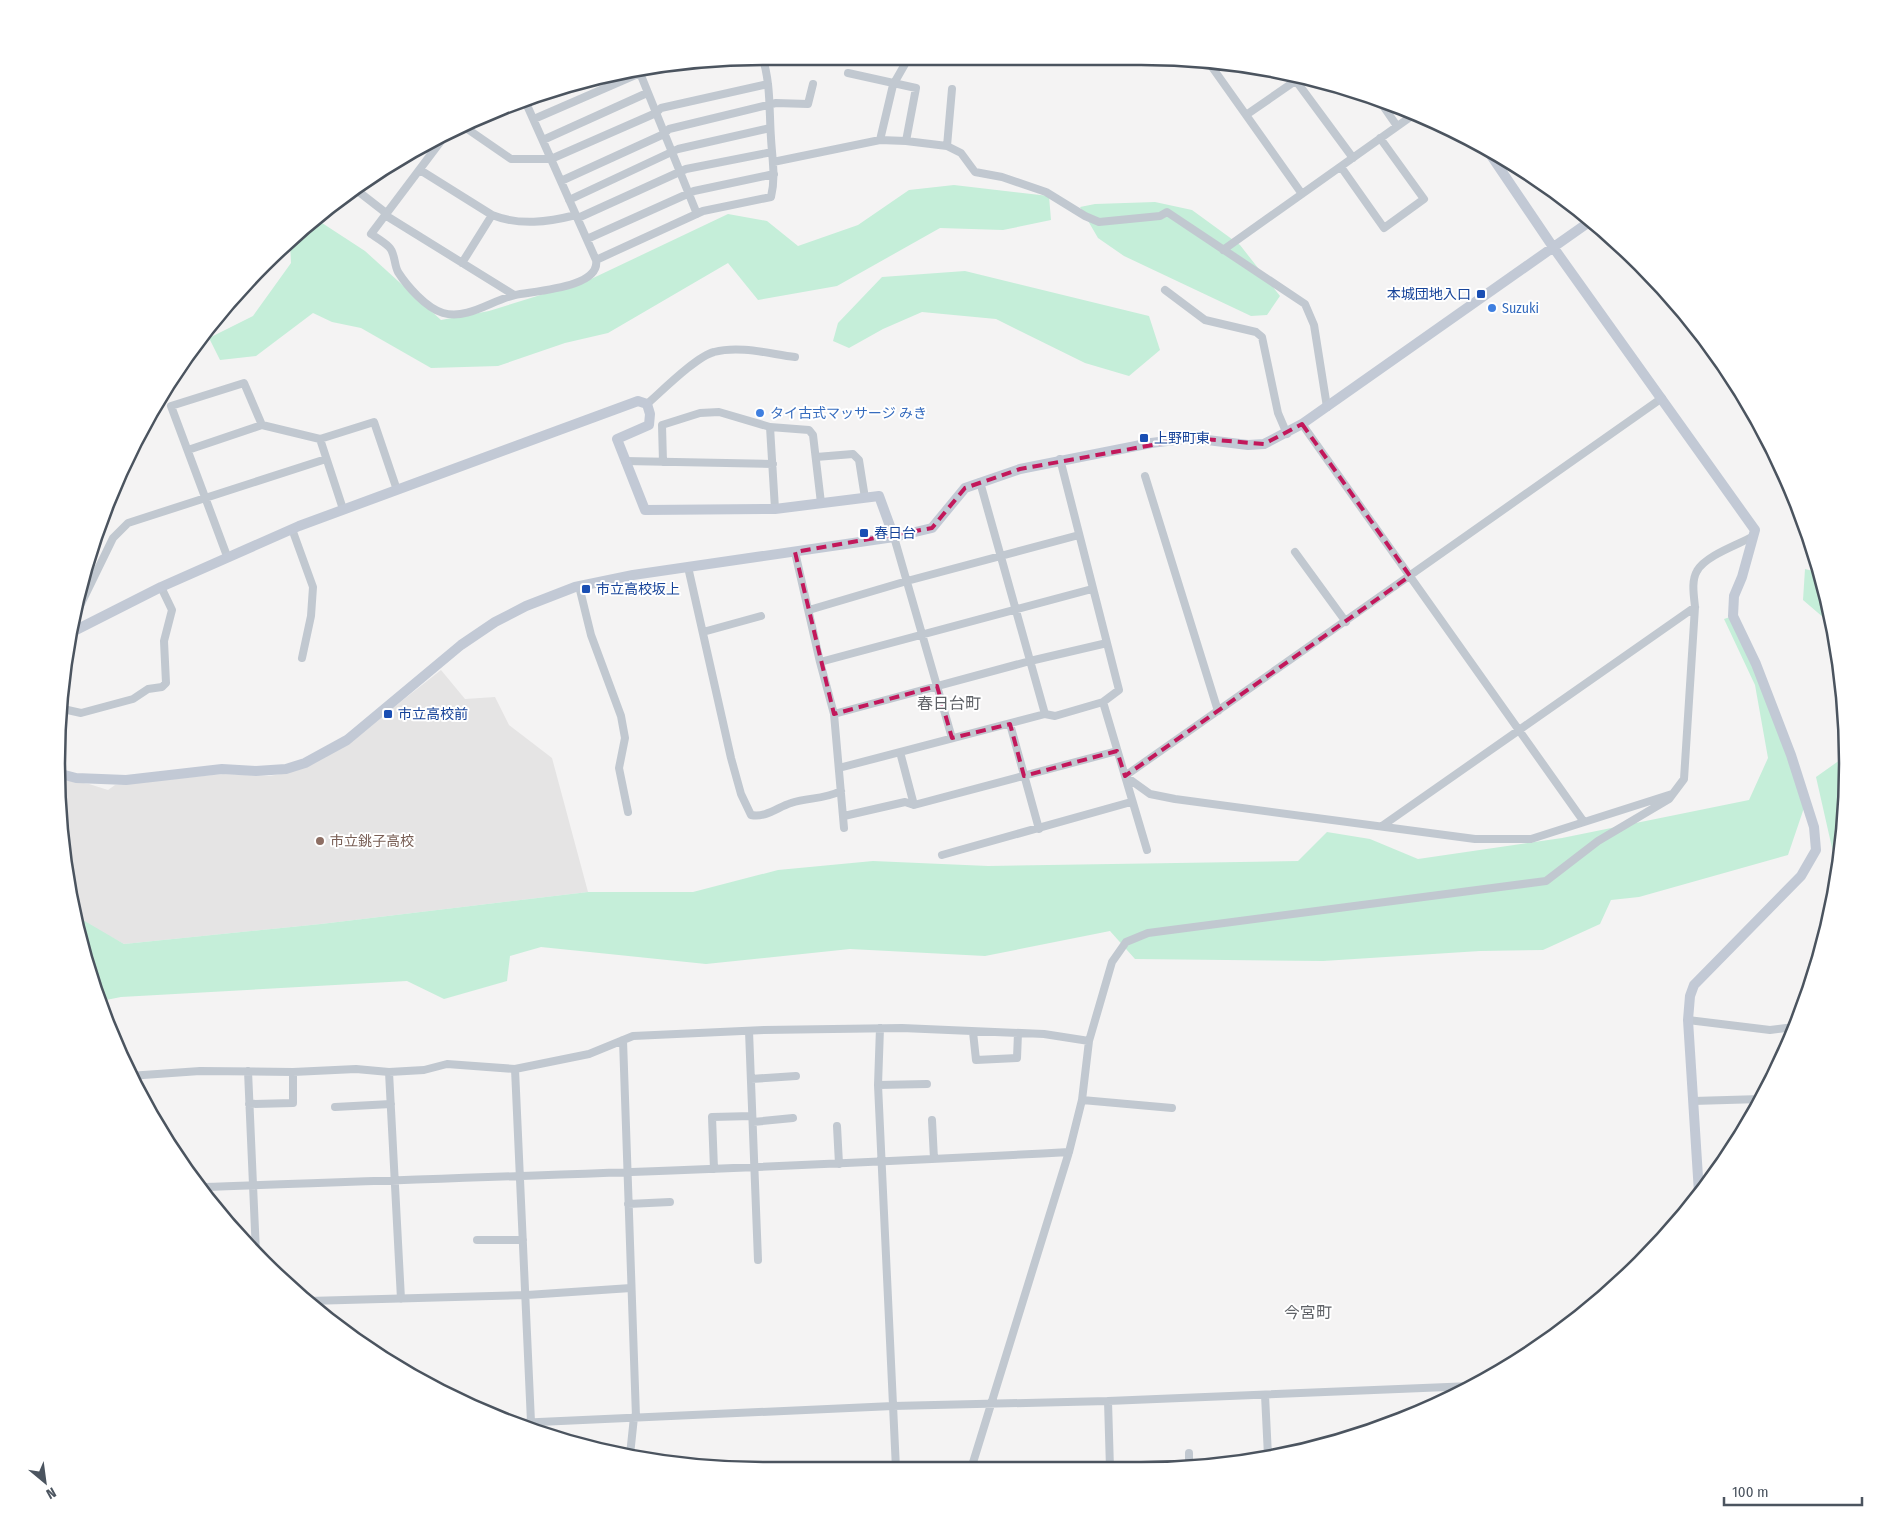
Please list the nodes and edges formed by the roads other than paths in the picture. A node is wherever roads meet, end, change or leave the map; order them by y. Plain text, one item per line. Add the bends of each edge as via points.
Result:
1 (764, 65) edge
2 (904, 65) edge
3 (1213, 69) edge
4 (848, 73) dead end
5 (641, 76) edge
6 (630, 78) edge
7 (1290, 81) edge
8 (768, 84) junction
9 (813, 84) dead end
10 (1301, 84) edge
11 (893, 85) junction
12 (952, 89) dead end
13 (647, 93) junction
14 (528, 106) edge
15 (770, 106) junction
16 (1386, 110) edge
17 (656, 113) junction
18 (1246, 115) junction
19 (1409, 118) edge
20 (534, 120) junction
21 (1398, 126) junction
22 (770, 128) junction
23 (469, 130) edge
24 (664, 134) junction
25 (1380, 138) junction
26 (543, 140) junction
27 (880, 140) junction
28 (906, 141) junction
29 (947, 146) junction
30 (437, 147) edge
31 (772, 152) junction
32 (671, 153) junction
33 (1352, 158) junction
34 (551, 159) junction
35 (773, 162) junction
36 (1496, 163) edge
37 (1341, 167) junction
38 (420, 170) junction
39 (680, 174) junction
40 (774, 174) junction
41 (561, 181) junction
42 (360, 193) edge
43 (688, 194) junction
44 (1302, 194) junction
45 (569, 200) junction
46 (386, 214) junction
47 (697, 214) junction
48 (492, 215) junction
49 (577, 216) junction
50 (1585, 225) edge
51 (587, 238) junction
52 (1553, 247) junction
53 (1223, 250) junction
54 (596, 260) junction
55 (462, 263) junction
56 (1165, 290) dead end
57 (514, 295) junction
58 (795, 357) dead end
59 (1662, 398) junction
60 (647, 404) junction
61 (1327, 406) junction
62 (1302, 424) junction
63 (262, 425) junction
64 (770, 427) junction
65 (1287, 434) junction
66 (320, 439) junction
67 (188, 450) junction
68 (816, 457) junction
69 (326, 459) junction
70 (1060, 459) junction
71 (625, 461) junction
72 (663, 462) junction
73 (773, 464) junction
74 (1145, 476) dead end
75 (980, 482) junction
76 (397, 490) junction
77 (206, 498) junction
78 (865, 498) junction
79 (821, 503) junction
80 (343, 509) junction
81 (775, 509) junction
82 (292, 528) junction
83 (1079, 535) junction
84 (894, 537) junction
85 (1752, 537) junction
86 (796, 552) junction
87 (1295, 552) dead end
88 (227, 556) junction
89 (1001, 556) junction
90 (688, 568) junction
91 (1410, 576) junction
92 (907, 580) junction
93 (579, 586) junction
94 (161, 587) junction
95 (1092, 589) junction
96 (87, 592) edge
97 (1695, 607) junction
98 (809, 610) junction
99 (1016, 610) junction
100 (761, 616) dead end
101 (1346, 622) junction
102 (78, 629) edge
103 (703, 632) junction
104 (922, 635) junction
105 (1107, 643) junction
106 (302, 658) dead end
107 (1030, 661) junction
108 (820, 662) junction
109 (937, 686) junction
110 (1103, 702) junction
111 (67, 710) edge
112 (1218, 711) junction
113 (834, 714) junction
114 (1045, 714) junction
115 (1010, 724) junction
116 (1518, 729) junction
117 (952, 738) junction
118 (1117, 751) junction
119 (900, 752) junction
120 (840, 768) junction
121 (65, 775) edge
122 (1024, 776) junction
123 (1125, 776) junction
124 (840, 791) junction
125 (1673, 793) junction
126 (1132, 802) junction
127 (914, 805) junction
128 (628, 812) dead end
129 (844, 816) junction
130 (1584, 822) junction
131 (1382, 826) junction
132 (844, 828) dead end
133 (1039, 829) junction
134 (1147, 850) dead end
135 (942, 856) dead end
136 (1688, 1020) junction
137 (880, 1028) junction
138 (1786, 1028) dead end
139 (749, 1031) junction
140 (974, 1032) junction
141 (1018, 1033) junction
142 (623, 1040) junction
143 (1089, 1040) junction
144 (515, 1069) junction
145 (248, 1071) junction
146 (293, 1072) junction
147 (389, 1072) junction
148 (139, 1075) edge
149 (796, 1076) dead end
150 (751, 1079) junction
151 (927, 1084) dead end
152 (878, 1085) junction
153 (1753, 1098) edge
154 (1082, 1100) junction
155 (1693, 1101) junction
156 (249, 1104) junction
157 (391, 1104) junction
158 (335, 1106) dead end
159 (1172, 1108) dead end
160 (793, 1118) dead end
161 (753, 1119) junction
162 (932, 1120) dead end
163 (837, 1126) dead end
164 (1069, 1152) junction
165 (934, 1159) junction
166 (881, 1162) junction
167 (839, 1164) junction
168 (755, 1167) junction
169 (714, 1169) junction
170 (627, 1172) junction
171 (520, 1176) junction
172 (395, 1182) junction
173 (253, 1185) junction
174 (1698, 1185) edge
175 (207, 1186) edge
176 (670, 1202) dead end
177 (628, 1204) junction
178 (477, 1240) dead end
179 (523, 1240) junction
180 (256, 1242) edge
181 (758, 1260) dead end
182 (631, 1288) junction
183 (527, 1295) junction
184 (401, 1299) junction
185 (317, 1301) edge
186 (1455, 1387) edge
187 (1265, 1395) junction
188 (1108, 1401) junction
189 (992, 1404) junction
190 (893, 1406) junction
191 (635, 1417) junction
192 (531, 1422) joint
193 (631, 1450) edge
194 (1268, 1450) edge
195 (1189, 1453) dead end
196 (1189, 1461) edge
197 (896, 1462) edge
198 (973, 1462) edge
199 (1110, 1462) edge

1 - 8 street
2 - 11 street
3 - 18 street
4 - 11 street
5 - 13 street
6 - 20 street
7 - 18 street
8 - 15 street
8 - 17 street via 661,108
9 - 15 street via 808,104 776,103
10 - 33 street
11 - 27 street
11 - 28 street via 916,88
12 - 29 street
13 - 17 street
13 - 26 street
14 - 20 street
15 - 22 street
15 - 24 street via 669,129
16 - 21 street
17 - 24 street
17 - 34 street
18 - 44 street
19 - 21 street
20 - 26 street
21 - 25 street
22 - 31 street
22 - 32 street
23 - 34 street via 511,159
24 - 32 street
24 - 41 street
25 - 33 street
25 - 37 street via 1424,199 1384,228
26 - 34 street
27 - 28 street
27 - 35 street
28 - 29 street
29 - 53 street via 961,153 975,172 1002,177 1046,192 1099,222 1160,216 1167,212
30 - 38 street
31 - 35 street
31 - 39 street via 686,169
32 - 39 street
32 - 45 street
33 - 37 street
34 - 41 street
35 - 40 street
36 - 52 street
37 - 44 street
38 - 46 street
38 - 48 street
39 - 43 street
39 - 49 street
40 - 43 street via 694,190
40 - 47 street via 771,197
41 - 45 street
42 - 46 street
43 - 47 street
43 - 51 street
44 - 53 street
45 - 49 street
46 - 55 street
46 - 57 street via 370,234 391,248 398,272 434,308 448,313 472,312
47 - 54 street
48 - 49 street via 524,222
48 - 55 street
49 - 51 street
50 - 52 street
51 - 54 street
52 - 59 street
52 - 61 street
53 - 61 street via 1305,304 1314,325
54 - 57 street via 592,272 581,280 558,288
55 - 57 street
56 - 65 street via 1205,320 1256,332 1262,337 1278,413
58 - 60 street via 737,349 713,352
59 - 85 street via 1755,530
59 - 91 street
60 - 71 street via 649,425 617,439
60 - 76 street via 638,401
61 - 62 street
62 - 65 street
62 - 91 street
63 - 66 street
63 - 67 street
63 - 67 street via 244,383 171,406
64 - 68 street via 809,430 813,435
64 - 72 street via 718,412 700,413 662,424
64 - 73 street
65 - 70 street via 1264,444 1192,438
66 - 69 street
66 - 76 street via 374,422
67 - 77 street
68 - 78 street via 853,454 859,460
68 - 79 street
69 - 77 street
69 - 80 street
70 - 75 street
70 - 83 street
71 - 72 street
71 - 81 street via 645,510
72 - 73 street
73 - 81 street
74 - 112 street
75 - 84 street via 960,493 932,528
75 - 89 street
76 - 80 street
77 - 88 street
77 - 96 street via 128,523 113,538
78 - 79 street
78 - 84 street via 879,496
79 - 81 street
80 - 82 street
82 - 88 street
82 - 106 street via 313,587
83 - 89 street
83 - 95 street
84 - 86 street
84 - 92 street
85 - 97 street via 1714,556 1697,570
85 - 136 street via 1734,596 1733,616 1756,664 1791,755 1814,827 1816,850 1802,876 1694,985
86 - 90 street
86 - 98 street
87 - 101 street
88 - 94 street
89 - 92 street
89 - 99 street
90 - 93 street
90 - 103 street
91 - 101 street
91 - 116 street
92 - 98 street
92 - 104 street
93 - 121 street via 495,622 460,645 347,740 298,765 281,770 222,769 126,780
93 - 128 street via 591,635 621,716 625,738 619,768
94 - 102 street
94 - 111 street via 172,610 164,641 166,683 133,699 81,713
95 - 99 street
95 - 105 street
97 - 116 street
97 - 125 street via 1684,779
98 - 108 street
99 - 104 street
99 - 107 street
100 - 103 street
101 - 112 street
103 - 124 street via 731,758 751,815 759,816 792,802 825,798
104 - 108 street
104 - 109 street
105 - 107 street
105 - 110 street via 1119,690
107 - 109 street
107 - 114 street
108 - 113 street
109 - 113 street
109 - 117 street
110 - 114 street via 1055,716
110 - 118 street
112 - 123 street
113 - 120 street
114 - 115 street
115 - 117 street
115 - 122 street
116 - 130 street
116 - 131 street
117 - 119 street
118 - 122 street
118 - 123 street
119 - 120 street
119 - 127 street
120 - 124 street
122 - 127 street
122 - 133 street
123 - 126 street
123 - 131 street via 1150,794 1159,796
124 - 129 street
125 - 130 street
125 - 143 street via 1669,799 1598,841 1546,881 1148,933 1126,942 1112,962
126 - 133 street
126 - 134 street
127 - 129 street via 905,802
129 - 132 street
130 - 131 street via 1531,839 1475,839
133 - 135 street
136 - 138 street via 1770,1030
136 - 155 street
137 - 139 street
137 - 140 street
137 - 152 street
139 - 142 street via 633,1036
139 - 150 street
140 - 141 street
140 - 141 street via 976,1060 1017,1058
141 - 143 street
142 - 144 street via 589,1054
142 - 170 street
143 - 154 street
144 - 147 street via 447,1064 424,1070
144 - 171 street
145 - 146 street
145 - 148 street
145 - 156 street
146 - 147 street via 356,1069
146 - 156 street via 293,1102
147 - 157 street
149 - 150 street
150 - 161 street
151 - 152 street
152 - 166 street
153 - 155 street
154 - 159 street
154 - 164 street
155 - 174 street
156 - 173 street
157 - 158 street
157 - 172 street
160 - 161 street
161 - 168 street
161 - 169 street via 712,1117
162 - 165 street
163 - 167 street
164 - 165 street
164 - 189 street
165 - 166 street
166 - 167 street
166 - 190 street
167 - 168 street
168 - 169 street
168 - 181 street
169 - 170 street
170 - 171 street
170 - 177 street
171 - 172 street
171 - 179 street
172 - 173 street
172 - 184 street
173 - 175 street
173 - 180 street
176 - 177 street
177 - 182 street
178 - 179 street
179 - 183 street
182 - 183 street
182 - 191 street
183 - 184 street
183 - 192 street
184 - 185 street
186 - 187 street
187 - 188 street
187 - 194 street
188 - 189 street
188 - 199 street
189 - 190 street
189 - 198 street
190 - 191 street
190 - 197 street
191 - 192 street
191 - 193 street
195 - 196 street

